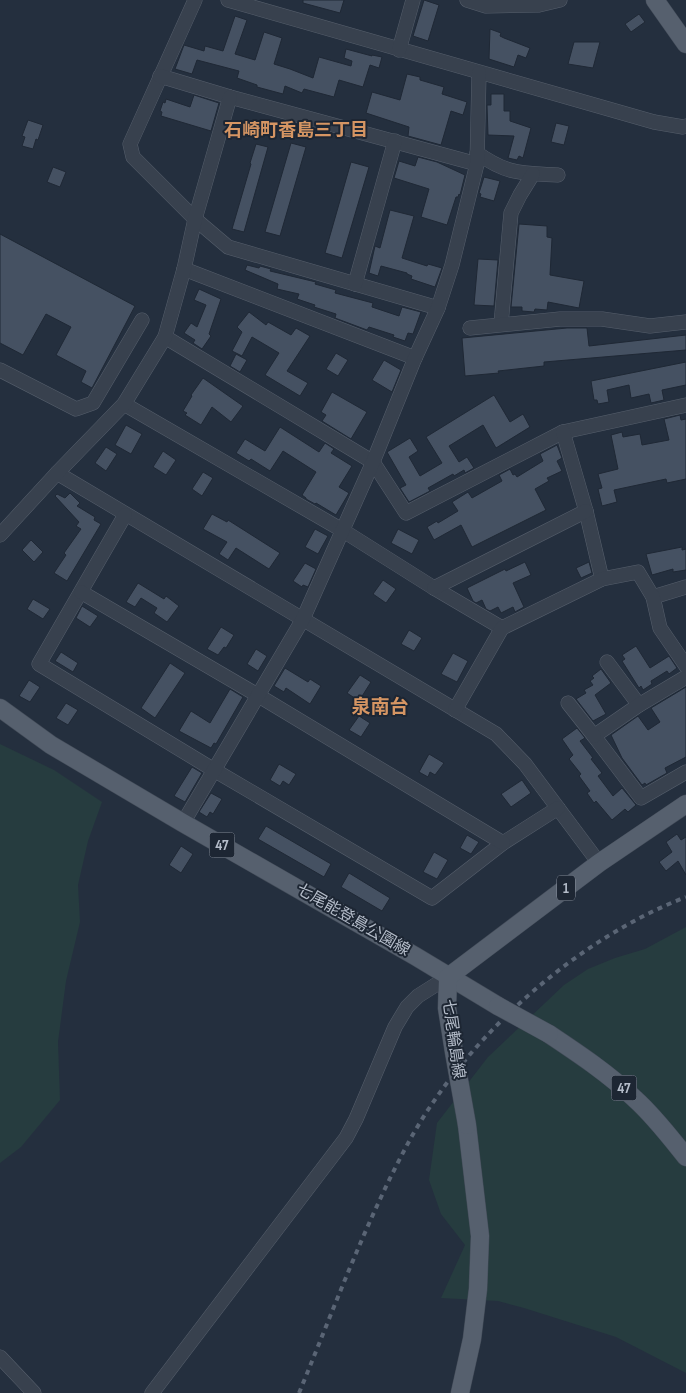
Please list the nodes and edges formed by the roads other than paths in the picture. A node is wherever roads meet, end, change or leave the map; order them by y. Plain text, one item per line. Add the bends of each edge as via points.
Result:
1 (195, 0) edge
2 (228, 0) edge
3 (413, 0) edge
4 (467, 0) edge
5 (560, 0) edge
6 (655, 0) edge
7 (537, 3) edge
8 (686, 44) edge
9 (399, 50) junction
10 (479, 73) junction
11 (160, 76) junction
12 (230, 97) junction
13 (686, 126) edge
14 (395, 141) junction
15 (477, 158) junction
16 (534, 174) junction
17 (558, 175) dead end
18 (195, 219) junction
19 (184, 269) junction
20 (355, 284) junction
21 (438, 308) junction
22 (142, 320) dead end
23 (686, 322) edge
24 (501, 324) junction
25 (470, 328) dead end
26 (165, 337) junction
27 (415, 358) junction
28 (0, 370) edge
29 (124, 404) junction
30 (686, 405) edge
31 (563, 432) junction
32 (373, 462) junction
33 (57, 473) junction
34 (586, 511) junction
35 (125, 515) junction
36 (342, 530) junction
37 (0, 535) edge
38 (602, 579) junction
39 (686, 587) edge
40 (434, 588) junction
41 (81, 592) junction
42 (653, 597) junction
43 (303, 619) junction
44 (502, 628) junction
45 (607, 662) dead end
46 (686, 666) edge
47 (686, 677) edge
48 (259, 696) junction
49 (568, 703) dead end
50 (639, 704) junction
51 (0, 708) edge
52 (455, 710) junction
53 (594, 736) junction
54 (214, 770) junction
55 (686, 772) edge
56 (686, 804) edge
57 (558, 808) junction
58 (183, 823) junction
59 (503, 843) junction
60 (599, 863) junction
61 (448, 977) junction
62 (686, 1157) edge
63 (0, 1357) edge
64 (34, 1393) edge
65 (152, 1393) edge
66 (460, 1393) edge

1 - 11 street
2 - 9 street
3 - 9 street
4 - 7 street via 486,6
5 - 7 street
6 - 8 main road
9 - 10 street
10 - 13 street via 654,122
10 - 15 street
11 - 12 street
11 - 18 street via 130,144 133,157
12 - 14 street
12 - 18 street
14 - 15 street
14 - 20 street
15 - 16 street via 514,173
15 - 21 street via 452,265
16 - 17 street
16 - 24 street via 511,213
18 - 19 street
18 - 20 street via 228,247
19 - 26 street
19 - 27 street
20 - 21 street
21 - 27 street
22 - 28 street via 93,403 76,409
23 - 24 street via 650,326 602,319 560,319
24 - 25 street
26 - 29 street
26 - 32 street
27 - 32 street
29 - 33 street
29 - 36 street
30 - 31 street
31 - 32 street via 406,513
31 - 34 street
32 - 36 street
33 - 35 street
33 - 37 street
34 - 38 street
34 - 40 street
35 - 41 street
35 - 43 street
36 - 40 street
36 - 43 street
38 - 42 street via 638,572
38 - 44 street
39 - 42 street
40 - 44 street
41 - 48 street
41 - 54 street via 39,664
42 - 46 street via 660,628
43 - 48 street
43 - 52 street
44 - 52 street
45 - 50 street
47 - 50 street
48 - 54 street
48 - 59 street
49 - 53 street
50 - 53 street
51 - 58 main road, 七尾能登島公園線 / 47 via 51,744
52 - 57 street via 496,734 525,764
53 - 55 street via 640,798
54 - 58 street
54 - 59 street via 432,898
56 - 60 main road, 七尾輪島線 / 1
57 - 59 street
57 - 60 street
58 - 61 main road, 七尾能登島公園線 / 47
60 - 61 main road, 七尾輪島線 / 1
61 - 62 main road, 七尾能登島公園線 / 47, bridge via 549,1034 591,1062 649,1113
61 - 65 street via 407,1007 346,1138
61 - 66 main road, 七尾輪島線, bridge via 447,1008 467,1125 480,1236 472,1339
63 - 64 street

